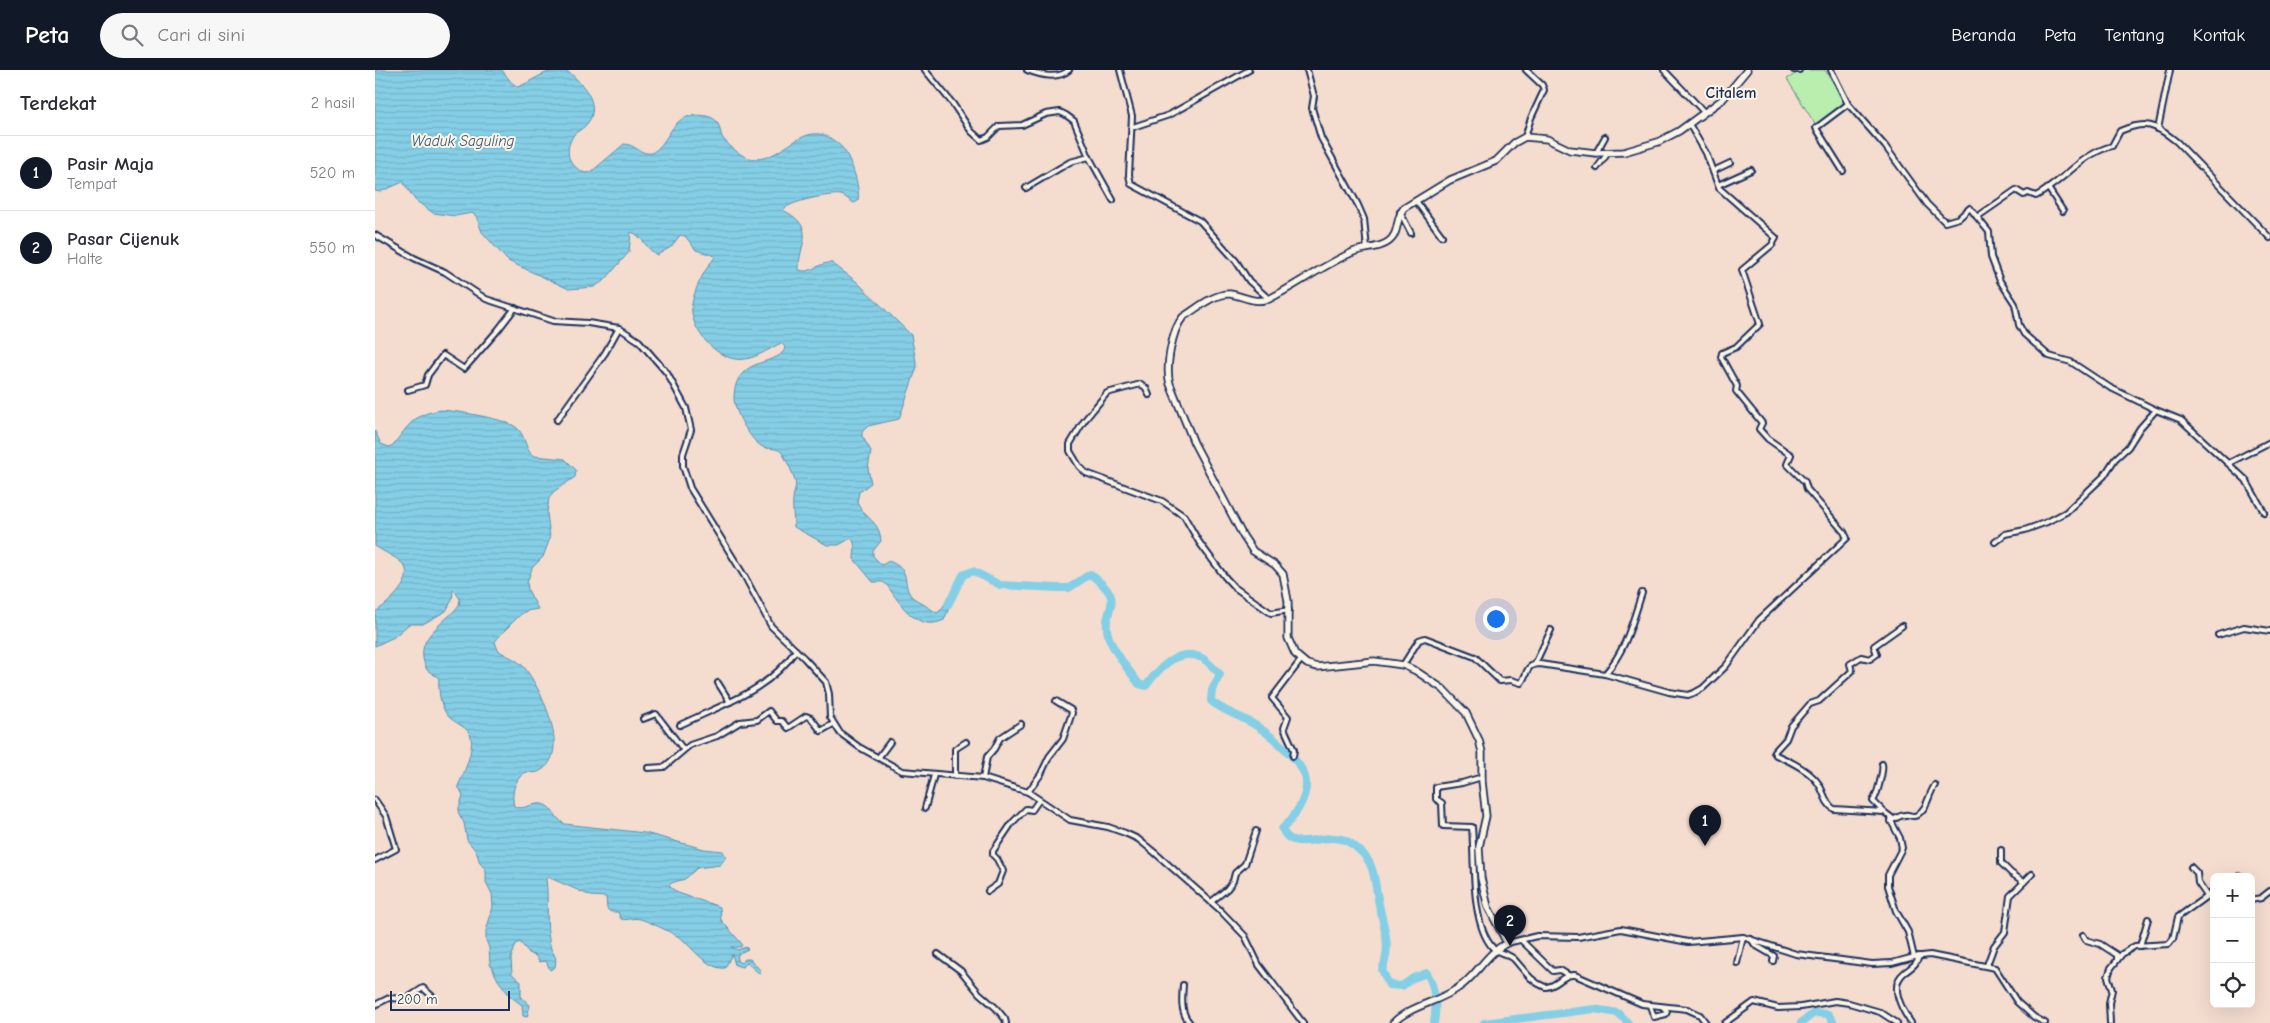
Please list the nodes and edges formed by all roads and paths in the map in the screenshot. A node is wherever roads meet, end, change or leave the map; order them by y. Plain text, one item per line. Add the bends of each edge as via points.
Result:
1 (925, 70) edge
2 (1027, 70) edge
3 (1069, 70) edge
4 (1120, 70) edge
5 (1249, 70) edge
6 (1307, 70) edge
7 (1526, 70) edge
8 (1664, 70) edge
9 (1794, 70) edge
10 (1799, 70) edge
11 (1831, 70) edge
12 (2170, 70) edge
13 (1745, 71) edge
14 (1848, 104) junction
15 (1704, 112) junction
16 (1689, 124) junction
17 (1133, 127) junction
18 (2158, 129) junction
19 (1525, 137) junction
20 (1605, 137) dead end
21 (1596, 153) junction
22 (1608, 153) junction
23 (1089, 157) junction
24 (1730, 164) dead end
25 (1597, 168) dead end
26 (1751, 170) dead end
27 (1713, 171) junction
28 (1843, 171) dead end
29 (1718, 185) junction
30 (1026, 188) dead end
31 (2048, 188) junction
32 (1113, 200) dead end
33 (1417, 201) junction
34 (2063, 211) dead end
35 (1401, 212) junction
36 (1977, 217) junction
37 (1411, 233) dead end
38 (375, 236) edge
39 (1442, 236) dead end
40 (2270, 238) edge
41 (1367, 250) junction
42 (1269, 299) junction
43 (515, 308) junction
44 (619, 328) junction
45 (408, 390) dead end
46 (1149, 395) dead end
47 (2156, 410) junction
48 (557, 420) dead end
49 (2270, 442) edge
50 (2229, 463) junction
51 (2264, 512) dead end
52 (1995, 542) dead end
53 (1642, 593) dead end
54 (1289, 610) junction
55 (1902, 626) dead end
56 (1551, 630) dead end
57 (2270, 630) edge
58 (2218, 635) dead end
59 (796, 650) junction
60 (1301, 660) junction
61 (1535, 664) junction
62 (1403, 665) junction
63 (1605, 674) junction
64 (718, 683) dead end
65 (1055, 701) dead end
66 (731, 702) junction
67 (643, 719) dead end
68 (833, 724) junction
69 (1021, 724) dead end
70 (680, 725) dead end
71 (890, 742) dead end
72 (966, 742) dead end
73 (683, 749) junction
74 (1293, 756) dead end
75 (877, 758) junction
76 (1883, 764) dead end
77 (648, 768) dead end
78 (934, 775) junction
79 (955, 776) junction
80 (983, 778) junction
81 (1476, 778) junction
82 (1935, 785) dead end
83 (1028, 792) junction
84 (375, 800) edge
85 (1039, 800) junction
86 (925, 808) dead end
87 (1884, 812) junction
88 (1891, 821) junction
89 (1256, 831) dead end
90 (2001, 850) dead end
91 (375, 860) edge
92 (2191, 867) dead end
93 (2032, 874) dead end
94 (2024, 882) junction
95 (988, 891) dead end
96 (2270, 891) edge
97 (2210, 894) edge
98 (2207, 896) junction
99 (2255, 899) edge
100 (1211, 902) junction
101 (2148, 919) dead end
102 (2083, 935) dead end
103 (1743, 937) junction
104 (1521, 940) junction
105 (1751, 940) junction
106 (1507, 943) junction
107 (2140, 946) junction
108 (1495, 950) junction
109 (938, 954) dead end
110 (1919, 956) junction
111 (1914, 957) junction
112 (2117, 960) junction
113 (1773, 961) dead end
114 (1737, 964) dead end
115 (1987, 965) junction
116 (1568, 975) junction
117 (1183, 985) dead end
118 (432, 996) dead end
119 (375, 1004) edge
120 (1650, 1006) junction
121 (1663, 1007) junction
122 (1006, 1023) edge
123 (1190, 1023) edge
124 (1303, 1023) edge
125 (1393, 1023) edge
126 (1706, 1023) edge
127 (1725, 1023) edge
128 (1897, 1023) edge
129 (1911, 1023) edge
130 (2045, 1023) edge
131 (2110, 1023) edge

1 - 23 street via 979,139 984,139 999,126 1022,125 1046,114 1060,112 1074,121
2 - 3 street via 1050,76
4 - 17 street
5 - 17 street via 1169,115
6 - 41 street via 1314,96 1311,108 1321,138 1364,219
7 - 19 street via 1544,90
8 - 15 street
9 - 10 street
11 - 14 street
12 - 18 street
13 - 15 main road via 1723,99
14 - 28 street via 1816,128
14 - 36 street via 1885,146 1936,215 1948,223 1970,208
15 - 16 main road
16 - 22 main road via 1637,150
16 - 27 street
17 - 42 street via 1129,175 1132,186 1200,221 1254,286
18 - 31 street via 2141,124 2119,131 2112,146 2084,158
18 - 40 street via 2177,142
19 - 21 main road via 1547,139 1570,150
19 - 33 main road via 1496,161 1461,175
20 - 21 street
21 - 22 main road
22 - 25 street
23 - 30 street via 1070,162
23 - 32 street
24 - 27 street
26 - 29 street
27 - 29 street
29 - 63 street via 1776,239 1742,270 1760,324 1721,357 1737,386 1736,391 1762,423 1759,429 1791,455 1787,464 1847,537 1759,620 1726,666 1703,688 1688,695
31 - 34 street
31 - 36 street via 2033,196 2016,190
33 - 35 main road
33 - 39 street
35 - 37 street
35 - 41 main road via 1397,231 1391,240
36 - 47 street via 1989,232 1991,257 2000,281 2015,304 2024,334 2049,356 2071,362 2101,382
38 - 43 street via 445,272 486,299
41 - 42 main road via 1351,252
42 - 54 main road via 1254,301 1232,295 1219,296 1183,317 1173,340 1168,375 1194,443 1243,536 1253,551 1283,574
43 - 44 street via 553,321
43 - 45 street via 464,369 443,355 424,385
44 - 48 street
44 - 59 street via 639,341 653,356 683,400 691,430 683,454 687,481 768,622
46 - 54 street via 1141,384 1107,393 1070,444 1070,452 1079,466 1086,473 1155,498 1174,509 1187,519 1199,542 1234,587 1271,613
47 - 50 street via 2181,420
47 - 52 street via 2104,476 2067,512 2025,530 2007,533
49 - 50 street
50 - 51 street via 2246,480
53 - 63 street via 1625,645
54 - 60 main road via 1289,643
55 - 87 street via 1874,646 1877,654 1870,659 1861,657 1850,664 1852,671 1819,701 1810,704 1774,752 1817,781 1828,806
56 - 61 street
57 - 58 street via 2244,628
59 - 66 street via 768,682
59 - 68 street via 827,684
60 - 62 main road via 1317,667 1365,662
60 - 74 street via 1272,700 1288,717 1284,728
61 - 62 street via 1528,667 1521,683 1500,681 1475,657 1422,638
61 - 63 street
62 - 81 main road via 1443,689 1466,714 1481,746
64 - 66 street
65 - 83 street via 1071,710 1072,716 1063,739
66 - 70 street
67 - 73 street via 656,714
68 - 73 street via 821,731 806,716 788,728 769,711 757,720 740,722 717,736
68 - 75 street via 843,736
69 - 80 street via 1001,736 987,757
71 - 75 street
72 - 79 street via 955,749
73 - 77 street via 668,766
75 - 78 street via 903,771
76 - 87 street via 1873,801
78 - 79 street
78 - 86 street
79 - 80 street
80 - 83 street
81 - 106 main road via 1486,816 1480,838 1481,878 1490,914
81 - 108 street via 1436,787 1435,799 1442,803 1443,826 1472,827 1472,864 1480,917 1485,937
82 - 88 street via 1927,804 1918,814 1902,815
83 - 85 street
84 - 91 street via 386,816 396,849
85 - 95 street via 1033,810 1026,809 1012,823 993,851 1003,871 998,884
85 - 100 street via 1070,820 1108,827 1138,839
87 - 88 street via 1892,818
88 - 111 street via 1900,838 1901,848 1888,874 1888,886 1896,911 1908,932
89 - 100 street via 1245,864 1235,872 1227,889
90 - 94 street via 2001,863
92 - 98 street
93 - 94 street
94 - 115 street via 2010,896 2005,932 1994,946
96 - 99 street
97 - 98 street
98 - 107 street via 2177,918 2170,943
100 - 124 street via 1245,936 1259,965
101 - 107 street
102 - 112 street via 2086,940 2117,955
103 - 104 street via 1688,942 1621,929 1578,937 1537,936
103 - 105 street
103 - 114 street
104 - 106 street
104 - 116 street via 1553,971 1560,970
105 - 111 street via 1796,954 1872,964
105 - 113 street via 1773,956
106 - 108 main road
107 - 112 street via 2129,949
108 - 116 street via 1511,956 1526,974 1545,987
108 - 125 main road via 1467,982 1439,1000 1404,1014
109 - 122 street via 961,971 997,1008
110 - 111 street
110 - 115 street via 1939,956
110 - 129 street via 1898,984 1901,1007
112 - 131 street via 2108,976 2112,990
115 - 130 street via 1997,970 2017,1002
116 - 120 street
117 - 123 street via 1183,1009
118 - 119 street via 423,988 406,999 389,998
120 - 121 street
120 - 121 street via 1654,1018 1666,1014
121 - 126 street via 1687,1009 1701,1016
127 - 128 street via 1754,1002 1785,1008 1835,1001 1868,1008

